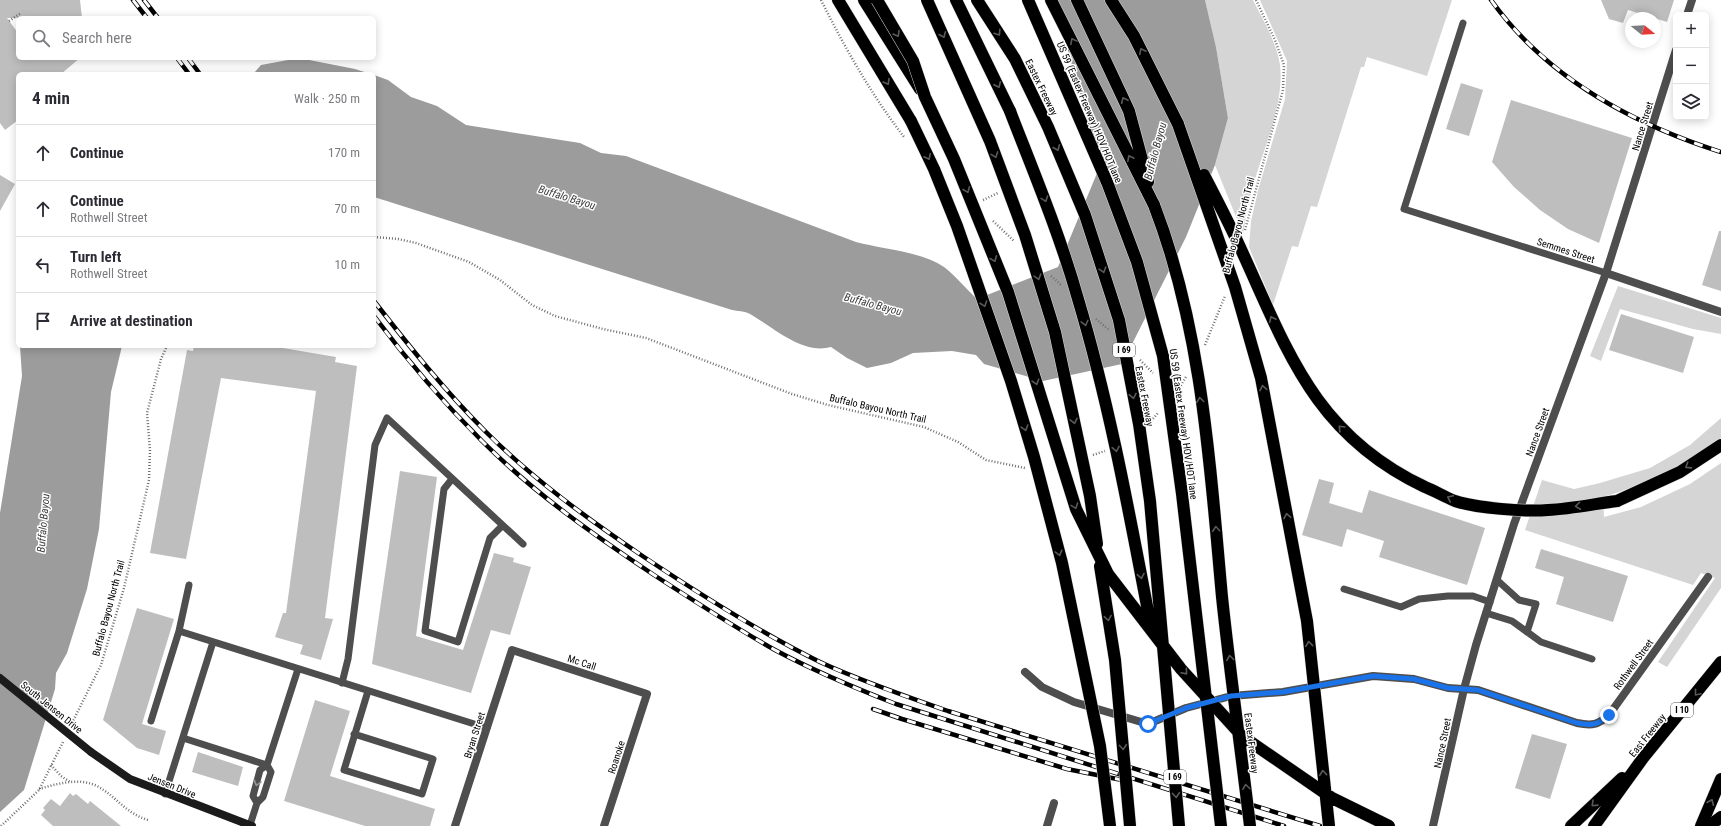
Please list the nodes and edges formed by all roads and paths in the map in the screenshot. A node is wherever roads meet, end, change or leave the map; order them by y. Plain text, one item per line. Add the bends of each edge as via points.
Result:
1 (821, 0) edge
2 (838, 0) edge
3 (864, 0) edge
4 (877, 0) edge
5 (927, 0) edge
6 (956, 0) edge
7 (977, 0) edge
8 (1028, 0) edge
9 (1051, 0) edge
10 (1077, 0) edge
11 (1111, 0) edge
12 (1256, 0) edge
13 (1692, 0) edge
14 (1688, 12) edge
15 (21, 13) dead end
16 (16, 16) edge
17 (16, 16) edge
18 (9, 21) dead end
19 (1463, 23) dead end
20 (1673, 60) edge
21 (925, 97) junction
22 (1178, 124) junction
23 (904, 137) dead end
24 (1154, 205) junction
25 (1245, 233) dead end
26 (376, 237) edge
27 (1606, 273) junction
28 (1227, 291) dead end
29 (1721, 312) edge
30 (166, 348) edge
31 (1201, 352) dead end
32 (1190, 370) dead end
33 (1179, 389) dead end
34 (1161, 410) dead end
35 (1148, 425) dead end
36 (1721, 445) edge
37 (1112, 448) dead end
38 (1092, 455) dead end
39 (1029, 469) dead end
40 (452, 479) junction
41 (502, 526) junction
42 (523, 544) dead end
43 (1708, 577) dead end
44 (1497, 580) junction
45 (189, 585) dead end
46 (1344, 590) dead end
47 (1490, 602) junction
48 (1486, 613) junction
49 (180, 631) junction
50 (1527, 632) junction
51 (213, 642) junction
52 (512, 650) joint
53 (1592, 659) dead end
54 (1721, 662) edge
55 (298, 669) junction
56 (1025, 672) dead end
57 (0, 678) edge
58 (342, 683) junction
59 (1464, 689) junction
60 (368, 691) junction
61 (647, 694) joint
62 (151, 721) dead end
63 (70, 728) dead end
64 (487, 728) junction
65 (1171, 729) junction
66 (354, 734) junction
67 (66, 735) dead end
68 (183, 738) junction
69 (91, 752) joint
70 (1643, 758) junction
71 (50, 765) junction
72 (267, 765) junction
73 (1721, 779) edge
74 (70, 782) junction
75 (39, 790) junction
76 (166, 794) junction
77 (1054, 803) dead end
78 (1721, 817) edge
79 (148, 820) dead end
80 (237, 824) edge
81 (1, 826) edge
82 (251, 826) edge
83 (455, 826) edge
84 (604, 826) edge
85 (1047, 826) edge
86 (1110, 826) edge
87 (1130, 826) edge
88 (1179, 826) edge
89 (1221, 826) edge
90 (1250, 826) edge
91 (1329, 826) edge
92 (1390, 826) edge
93 (1434, 826) edge
94 (1571, 826) edge
95 (1594, 826) edge
96 (1701, 826) edge
97 (1708, 826) edge

1 - 23 path via 843,44 880,105
2 -> 86 highway, bridge via 911,122 934,169 957,226 1011,381 1062,563 1100,746
3 - 21 highway, bridge
4 -> 21 highway, bridge via 913,61
5 -> 87 highway, bridge via 990,141 1025,235 1055,332 1090,496 1114,653
6 -> 65 highway, bridge via 1010,111 1045,200 1078,299 1114,439
7 -> 65 highway, Eastex Freeway / I 69, bridge via 1015,59 1048,127 1086,215 1119,320 1139,424 1150,501
8 - 89 highway, US 59 (Eastex Freeway) HOV/HOT lane, bridge via 1107,182 1137,262 1163,356
24 -> 9 highway, Eastex Freeway
24 -> 10 highway via 1129,111
22 -> 11 highway via 1134,36
12 - 25 path, Buffalo Bayou North Trail via 1275,40 1284,71 1277,117
13 - 14 street
15 - 16 path
17 - 18 path
19 - 27 lane, Semmes Street via 1404,209
20 - 27 street, Nance Street
21 -> 92 highway, bridge via 954,159 1008,292 1076,509 1108,574 1181,669 1242,736 1332,798
36 -> 22 highway, bridge via 1680,472 1617,500 1548,510 1503,509 1456,501 1403,476 1369,453 1342,429 1317,400 1295,366 1239,244
91 -> 22 highway, bridge via 1307,621 1261,378 1235,287
90 -> 24 highway, Eastex Freeway, bridge via 1224,612 1210,469 1191,332 1168,242
26 - 39 path, Buffalo Bayou North Trail via 416,243 469,262 500,280 532,305 555,316 646,338 792,394 828,405 924,427 958,442 986,460
27 - 29 street, Semmes Street
27 - 44 street, Nance Street via 1514,524
28 - 31 path
30 - 63 path, Buffalo Bayou North Trail via 148,413 149,480 124,588 101,665
32 - 33 path
34 - 35 path
37 - 38 path
40 - 41 lane
40 - 41 lane via 444,489 425,631 458,642 490,538
40 - 58 lane via 387,418 374,445 348,659
41 - 42 lane
43 - 59 street, Rothwell Street via 1601,723 1591,726 1577,723 1478,690
44 - 47 street, Nance Street
44 - 50 lane via 1519,600 1536,604
45 - 49 lane
46 - 47 lane via 1401,607 1419,599 1448,596 1473,596
47 - 48 street, Nance Street
48 - 50 lane via 1512,621
48 - 59 street, Nance Street
49 - 51 lane
49 - 62 lane
50 - 53 lane via 1541,642
51 - 55 lane
51 - 68 lane
52 - 61 street, Mc Call
52 - 64 street, Bryan Street
54 -> 70 highway, East Freeway / I 10
55 - 58 lane
55 - 72 lane
56 - 59 street via 1042,687 1074,702 1148,724 1186,708 1231,696 1283,692 1373,676 1414,679 1448,688
57 - 69 main road, South Jensen Drive, bridge
58 - 60 lane
59 - 93 street, Nance Street
60 - 64 lane
60 - 66 lane
61 - 84 street, Roanoke
64 - 83 street, Bryan Street
65 -> 88 highway, Eastex Freeway / I 69, bridge
66 - 66 lane via 344,770 422,794 433,758
67 - 71 path
68 - 72 lane
68 - 76 lane
69 - 76 main road, Jensen Drive via 130,779
70 -> 94 highway
70 - 95 highway, East Freeway / I 10
71 - 74 path
71 - 75 path
72 - 82 lane via 260,770 253,796 257,803
96 -> 73 highway
74 - 75 path
74 - 79 path via 97,786 125,809
75 - 81 path
76 - 80 main road, Jensen Drive
77 - 85 street
78 - 97 highway
80 - 82 main road, Jensen Drive

